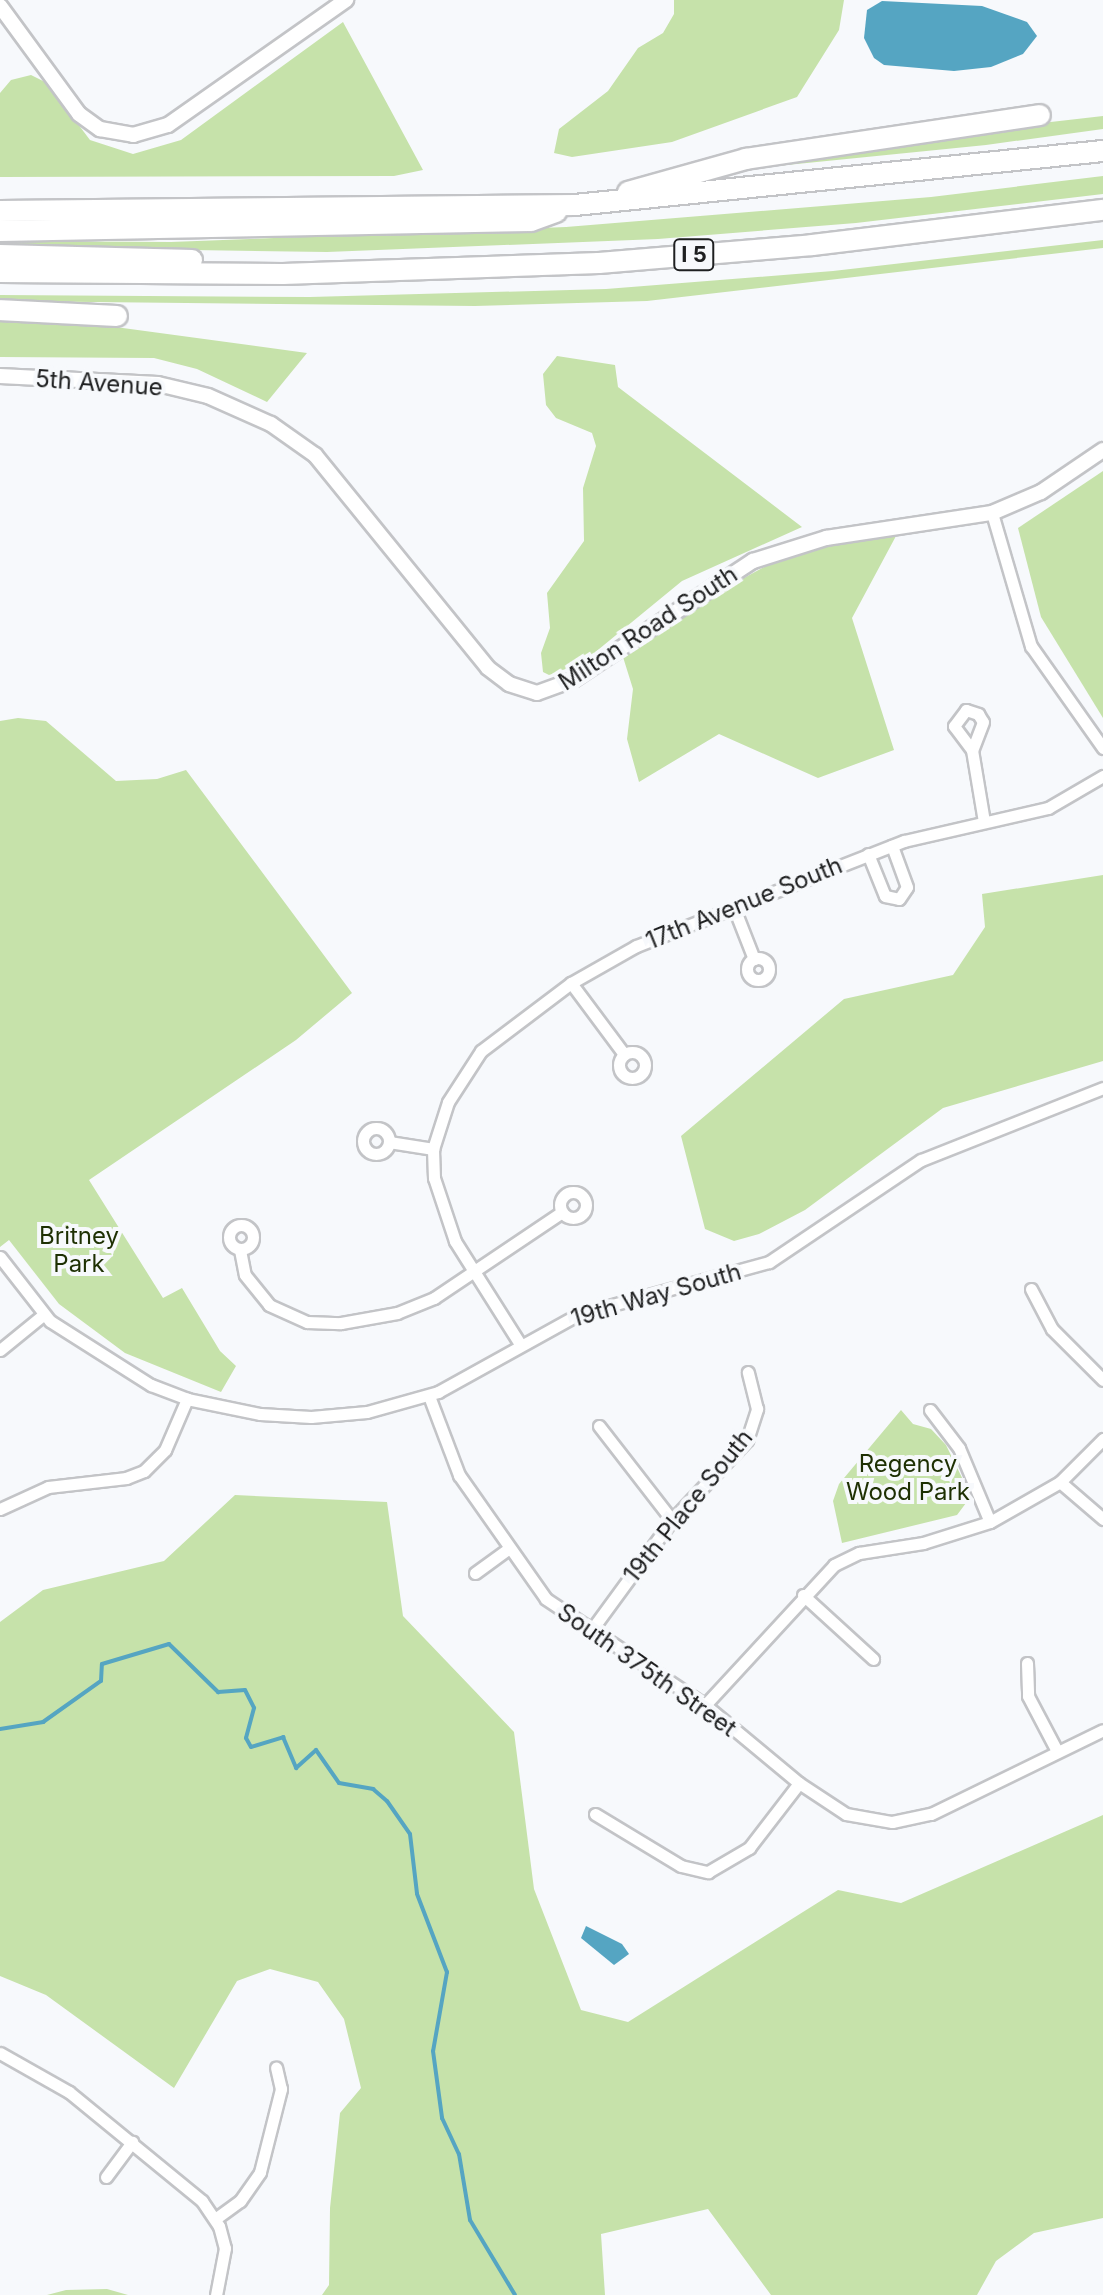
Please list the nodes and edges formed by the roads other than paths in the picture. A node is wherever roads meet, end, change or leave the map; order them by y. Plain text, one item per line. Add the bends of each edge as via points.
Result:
1 (346, 0) edge
2 (0, 6) edge
3 (1040, 115) dead end
4 (1103, 151) edge
5 (585, 204) junction
6 (1103, 210) edge
7 (0, 211) edge
8 (0, 231) edge
9 (0, 255) edge
10 (0, 272) edge
11 (283, 274) junction
12 (0, 310) edge
13 (117, 316) dead end
14 (0, 376) edge
15 (1103, 450) edge
16 (351, 500) joint
17 (992, 513) junction
18 (1103, 748) edge
19 (972, 750) dead end
20 (1103, 776) edge
21 (984, 822) junction
22 (892, 846) junction
23 (868, 854) junction
24 (734, 908) junction
25 (754, 959) dead end
26 (571, 983) junction
27 (624, 1054) dead end
28 (1103, 1088) edge
29 (389, 1142) dead end
30 (433, 1149) junction
31 (562, 1212) dead end
32 (240, 1250) dead end
33 (0, 1257) edge
34 (475, 1271) junction
35 (1031, 1289) dead end
36 (43, 1315) junction
37 (520, 1344) junction
38 (0, 1350) edge
39 (748, 1372) dead end
40 (1103, 1380) edge
41 (429, 1396) junction
42 (187, 1399) junction
43 (930, 1410) dead end
44 (599, 1426) dead end
45 (1103, 1439) edge
46 (1060, 1482) junction
47 (0, 1509) edge
48 (1103, 1519) edge
49 (672, 1520) junction
50 (990, 1522) junction
51 (508, 1549) junction
52 (475, 1573) dead end
53 (803, 1595) junction
54 (590, 1632) junction
55 (873, 1659) dead end
56 (1027, 1663) dead end
57 (705, 1705) junction
58 (1103, 1730) edge
59 (1057, 1751) junction
60 (799, 1783) junction
61 (595, 1814) dead end
62 (0, 2053) edge
63 (276, 2068) dead end
64 (132, 2142) junction
65 (106, 2177) dead end
66 (215, 2219) junction
67 (216, 2295) edge

1 - 2 street via 168,125 146,135 122,135 87,121
3 - 5 highway via 724,163
4 - 5 highway
5 - 7 highway
5 - 8 highway via 531,221
6 - 11 highway, I 5 via 812,245 599,263
9 - 11 highway, I 5 via 227,261
10 - 11 highway, I 5
12 - 13 highway
14 - 16 street, 5th Avenue via 158,384 208,396 271,424 315,455
15 - 17 street, Milton Road South via 1041,492
16 - 17 street, Milton Road South via 488,668 509,684 537,693 573,680 715,582 768,555 842,534
17 - 18 street via 1031,646
19 - 21 street
20 - 21 street, 17th Avenue South via 1048,808
21 - 22 street, 17th Avenue South
22 - 23 street, 17th Avenue South
22 - 23 street via 907,887 899,899 885,896
23 - 24 street, 17th Avenue South
24 - 25 street
24 - 26 street, 17th Avenue South via 636,946
26 - 27 street
26 - 30 street, 17th Avenue South via 481,1051 458,1081
28 - 37 street, 19th Way South via 921,1160 815,1236 769,1262 611,1303
29 - 30 street
30 - 34 street via 438,1199 455,1241
31 - 34 street
32 - 34 street via 245,1275 265,1301 292,1318 315,1324 415,1307
33 - 36 street, 19th Way South
34 - 37 street
35 - 40 street via 1052,1329
36 - 38 street
36 - 42 street, 19th Way South via 112,1364
37 - 41 street, 19th Way South
39 - 49 street, 19th Place South via 757,1406 749,1436
41 - 42 street, 19th Way South via 367,1412 311,1417 237,1411
41 - 51 street, South 375th Street via 459,1475
42 - 47 street via 165,1450 144,1471 48,1487
43 - 50 street via 959,1448
44 - 49 street
45 - 46 street
46 - 48 street
46 - 50 street
49 - 54 street, 19th Place South
50 - 53 street via 923,1543 859,1553 834,1565
51 - 52 street
51 - 54 street, South 375th Street via 546,1599
53 - 55 street
53 - 57 street
54 - 57 street, South 375th Street
56 - 59 street via 1028,1696
57 - 60 street, South 375th Street
58 - 59 street
59 - 60 street, South 375th Street via 911,1820 860,1819 829,1806
60 - 61 street via 742,1854 716,1870 693,1871
62 - 64 street via 52,2080
63 - 66 street via 281,2089 260,2172 240,2201
64 - 65 street
64 - 66 street via 188,2188
66 - 67 street via 226,2261

